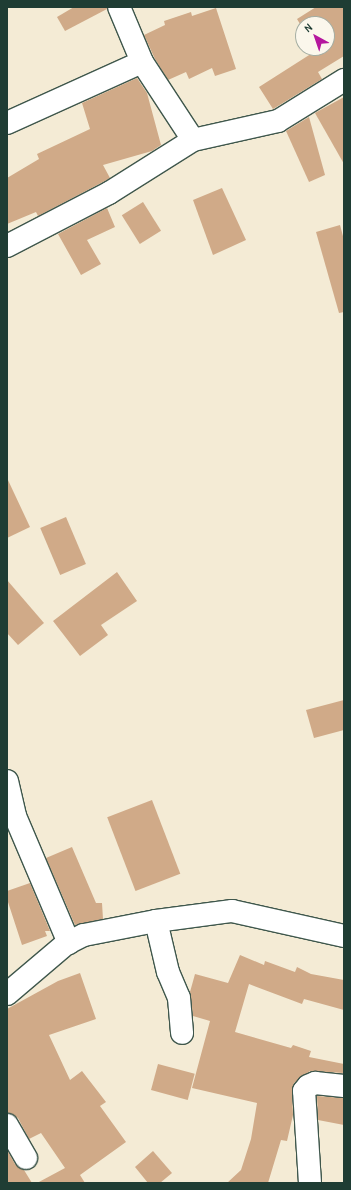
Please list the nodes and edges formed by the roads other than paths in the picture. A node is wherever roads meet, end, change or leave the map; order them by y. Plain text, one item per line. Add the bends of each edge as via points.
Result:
1 (119, 7) edge
2 (142, 62) junction
3 (344, 80) edge
4 (7, 123) edge
5 (193, 140) junction
6 (7, 246) edge
7 (7, 781) edge
8 (156, 922) junction
9 (344, 936) edge
10 (68, 943) junction
11 (7, 994) edge
12 (182, 1033) dead end
13 (344, 1086) edge
14 (7, 1125) edge
15 (26, 1158) dead end
16 (310, 1183) edge

1 - 2 street
2 - 4 street
2 - 5 street
3 - 5 street via 278,121
5 - 6 street via 109,193
7 - 10 street via 15,816
8 - 9 street via 232,911
8 - 10 street via 84,935
8 - 12 street via 168,972 179,998
10 - 11 street
13 - 16 street via 315,1083 304,1091
14 - 15 street

